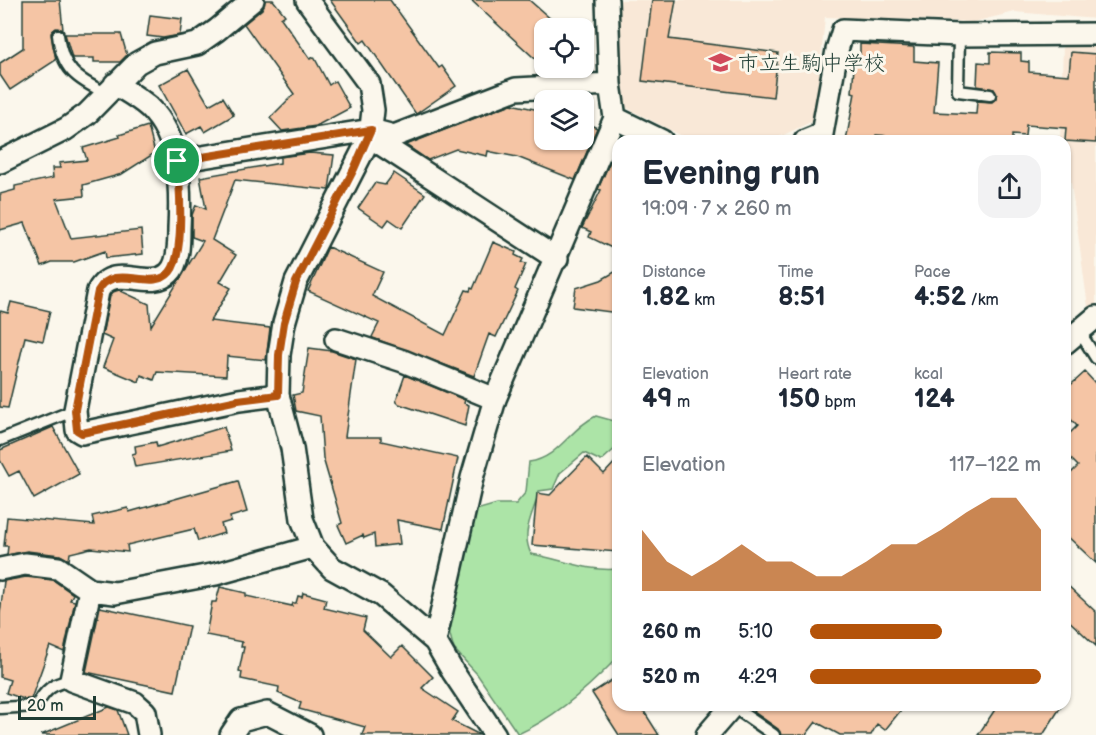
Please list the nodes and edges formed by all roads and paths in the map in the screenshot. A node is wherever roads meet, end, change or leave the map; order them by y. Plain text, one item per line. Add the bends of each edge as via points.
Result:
1 (253, 0) edge
2 (307, 0) edge
3 (607, 0) edge
4 (1096, 34) edge
5 (58, 35) dead end
6 (959, 35) junction
7 (610, 84) junction
8 (110, 88) junction
9 (990, 95) dead end
10 (615, 118) junction
11 (370, 134) junction
12 (650, 135) edge
13 (818, 135) edge
14 (177, 161) junction
15 (0, 162) edge
16 (557, 259) junction
17 (1096, 316) edge
18 (1072, 337) edge
19 (336, 339) dead end
20 (1096, 358) edge
21 (278, 395) junction
22 (495, 399) junction
23 (75, 410) junction
24 (0, 440) edge
25 (313, 548) junction
26 (0, 568) edge
27 (90, 590) junction
28 (435, 641) junction
29 (72, 680) junction
30 (0, 708) edge
31 (728, 711) edge
32 (739, 711) edge
33 (149, 735) edge
34 (231, 735) edge
35 (310, 735) edge
36 (495, 735) edge
37 (707, 735) edge
38 (774, 735) edge

1 - 8 street via 197,44 155,53 137,63
2 - 11 street via 369,84 374,110
3 - 7 street
4 - 6 street
5 - 8 lane via 60,54 81,81
6 - 9 lane via 958,91
6 - 13 street via 843,30
7 - 10 street
7 - 11 street via 516,89 394,136
8 - 14 street via 150,108 165,130
8 - 15 street via 87,114 66,129
10 - 12 street
10 - 16 street
11 - 14 street
11 - 16 street
11 - 21 street via 296,282 284,323
14 - 23 street via 181,189 176,258 169,272 158,279 113,277 103,281
16 - 22 street
17 - 18 street
18 - 20 lane
19 - 22 street
21 - 23 street via 82,433 77,430
21 - 25 street via 292,448 302,519
22 - 28 street via 472,478
23 - 24 lane
25 - 27 street via 216,574 115,593
25 - 28 street via 332,568 381,595
26 - 27 street via 25,564 58,568
27 - 29 street
28 - 36 street
29 - 30 lane via 56,683 36,706
29 - 33 street via 135,703 146,712
31 - 37 street
32 - 38 lane
34 - 35 street via 241,720 267,713

